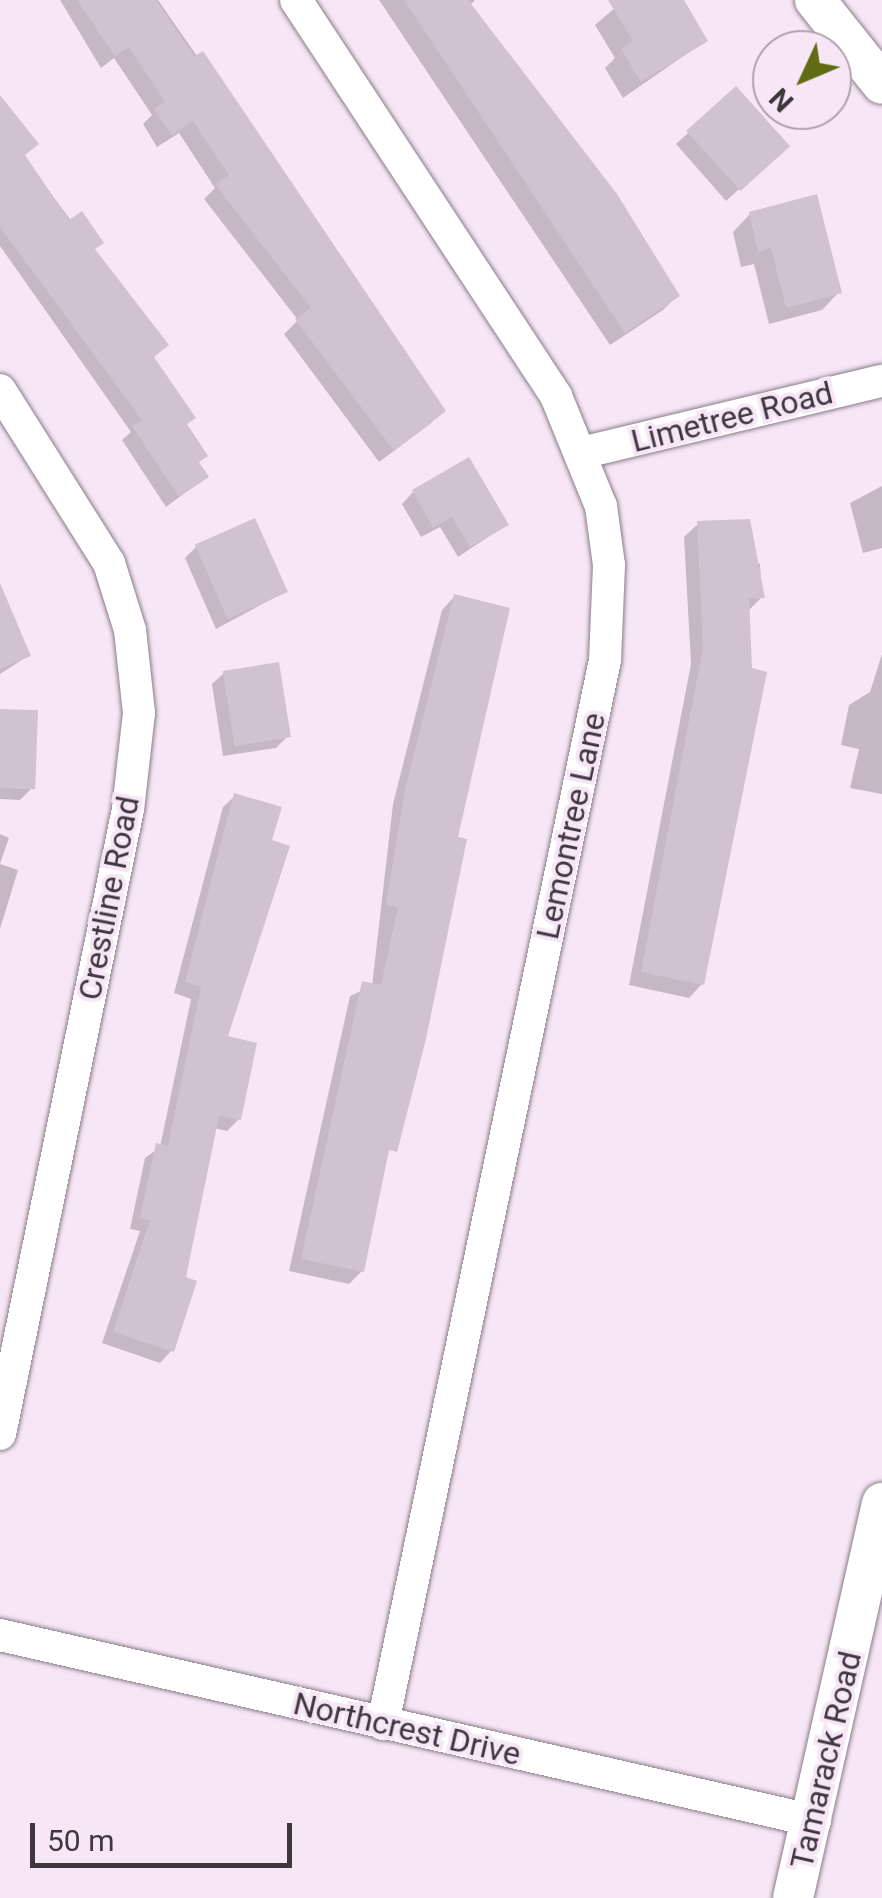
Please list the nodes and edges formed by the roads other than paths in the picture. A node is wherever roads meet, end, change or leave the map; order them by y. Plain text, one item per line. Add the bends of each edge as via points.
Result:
1 (296, 0) edge
2 (815, 0) edge
3 (882, 84) edge
4 (882, 381) edge
5 (0, 390) edge
6 (581, 453) junction
7 (0, 1434) edge
8 (882, 1503) edge
9 (0, 1635) edge
10 (383, 1724) junction
11 (815, 1821) junction
12 (793, 1898) edge

1 - 6 street, Lemontree Lane via 506,315
2 - 3 street
4 - 6 street, Limetree Road
5 - 7 street, Crestline Road via 109,564 130,630 139,713 128,810
6 - 10 street, Lemontree Lane via 610,565 605,660
8 - 11 street, Tamarack Road
9 - 10 street, Northcrest Drive
10 - 11 street, Northcrest Drive
11 - 12 street, Tamarack Road

